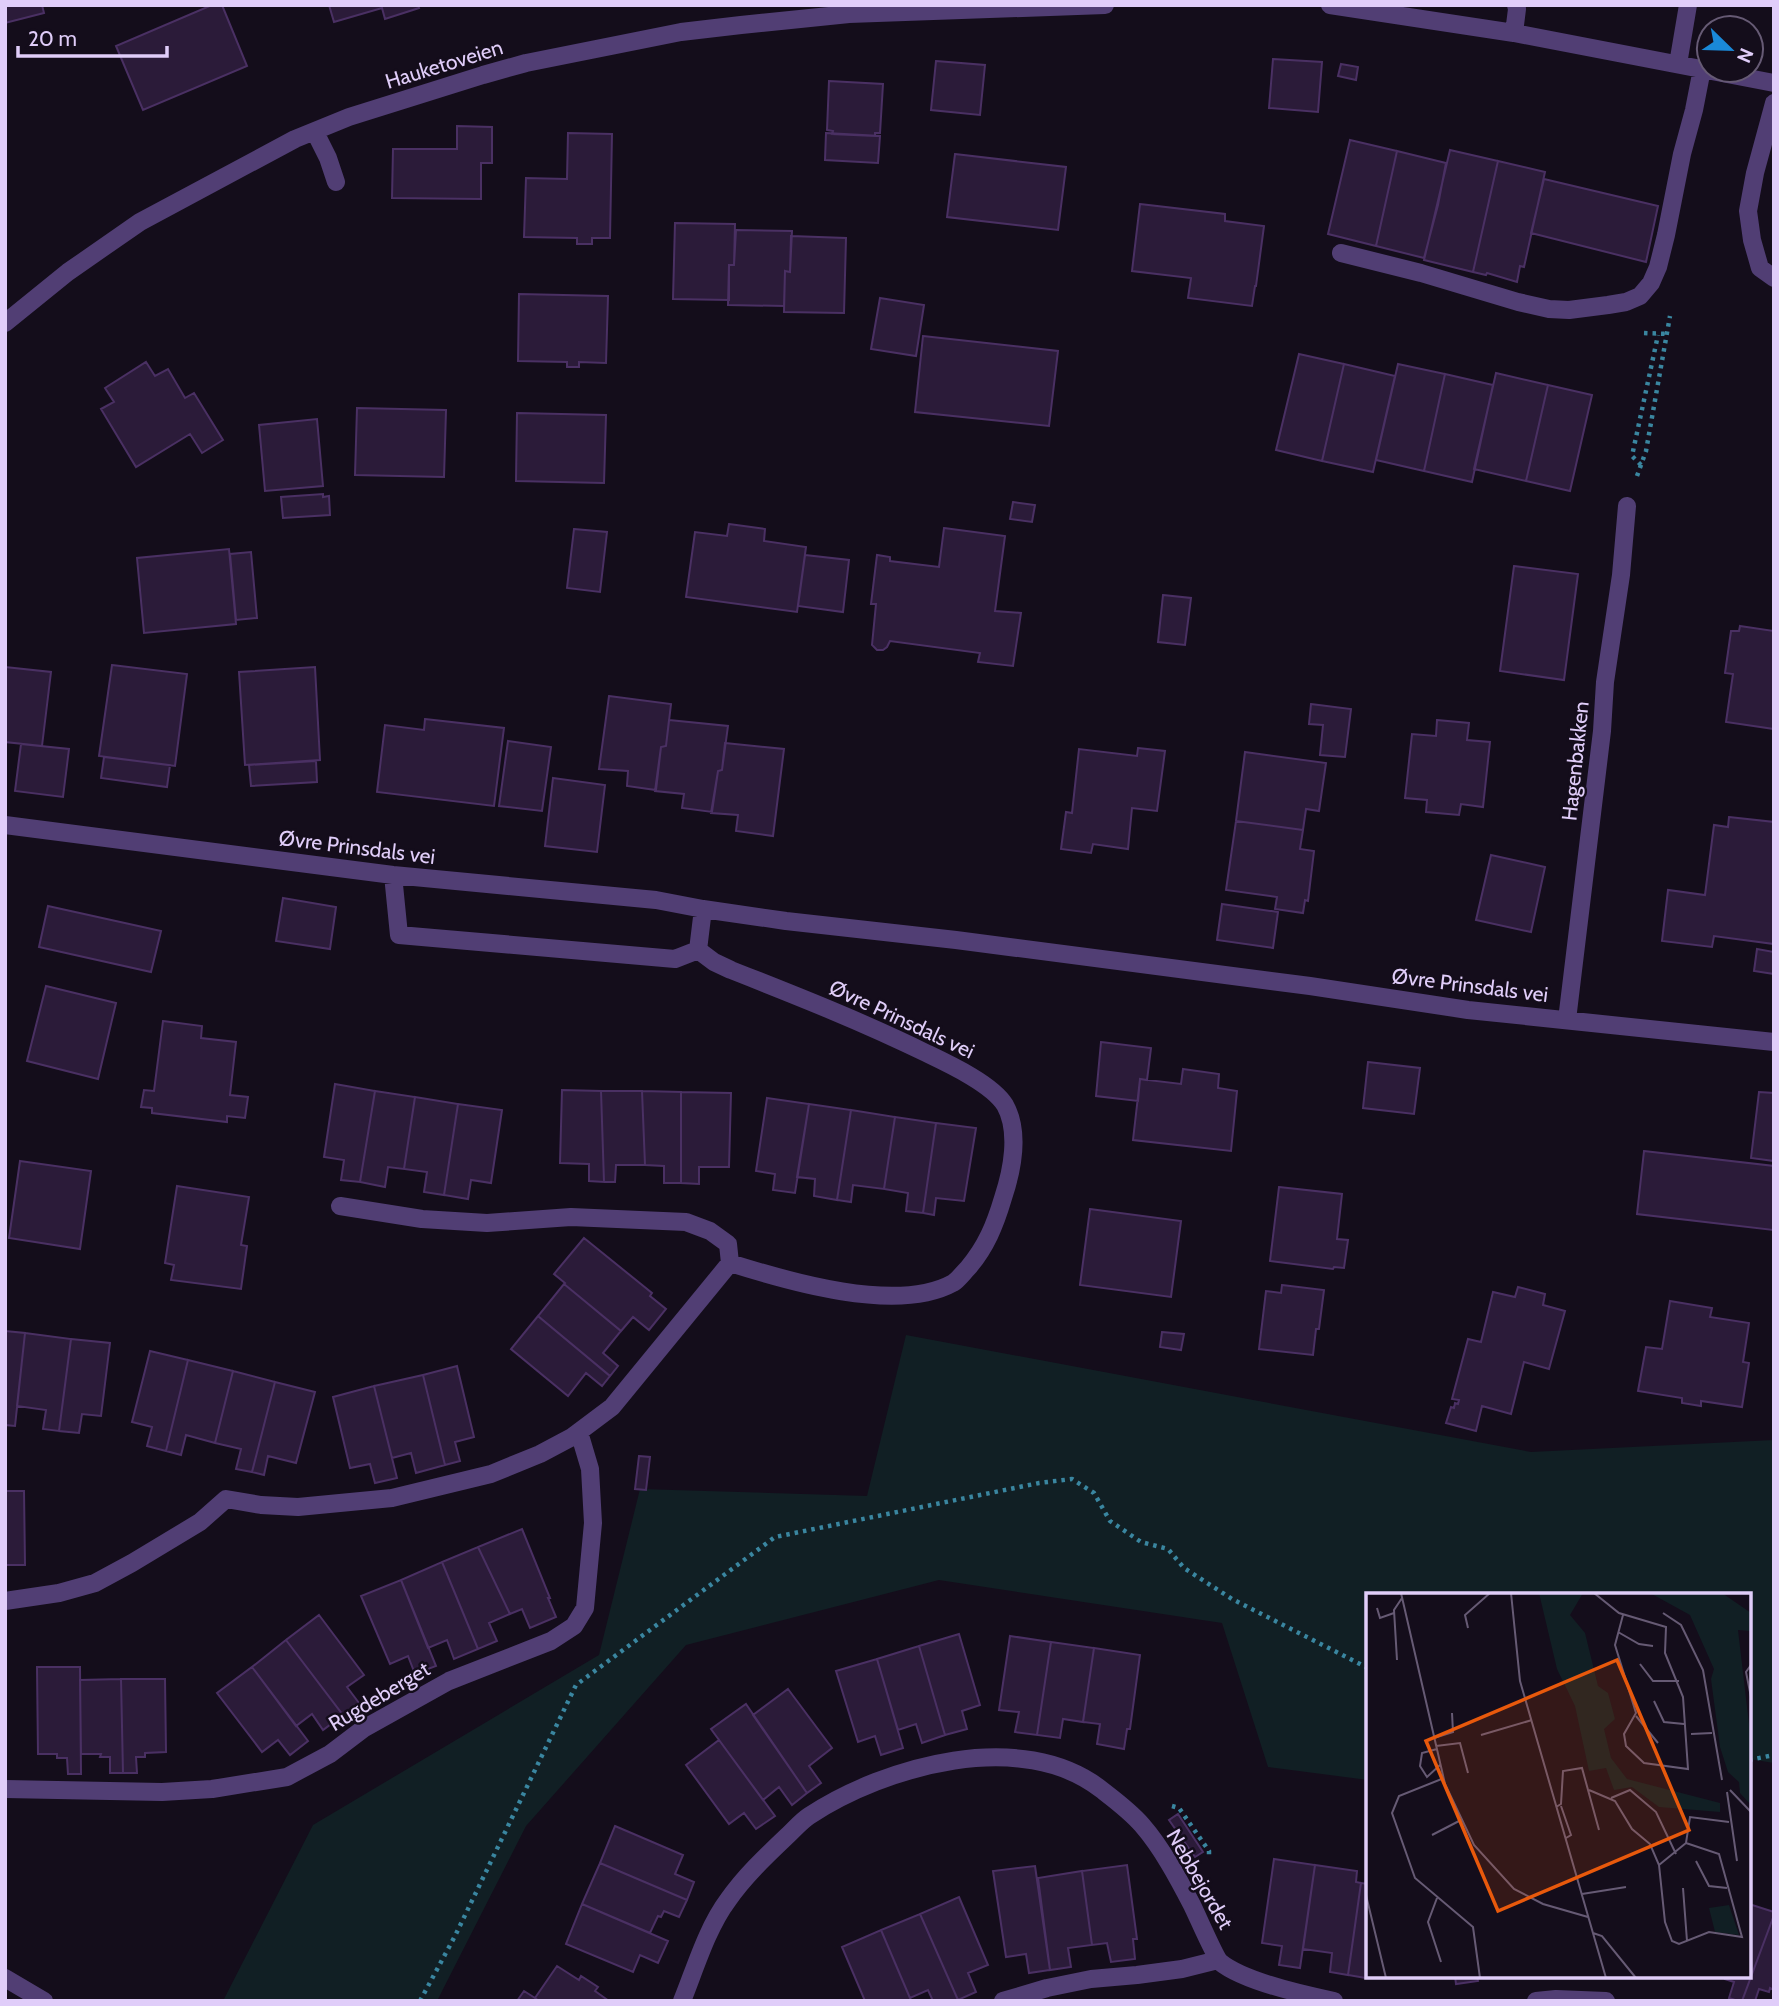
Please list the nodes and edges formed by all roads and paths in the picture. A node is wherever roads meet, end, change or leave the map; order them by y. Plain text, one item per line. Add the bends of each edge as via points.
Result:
1 (1105, 5) edge
2 (1330, 5) edge
3 (1516, 5) edge
4 (1688, 5) edge
5 (952, 7) edge
6 (1389, 10) edge
7 (1514, 33) junction
8 (1678, 64) junction
9 (1695, 68) edge
10 (1699, 84) edge
11 (1774, 103) edge
12 (316, 132) junction
13 (336, 182) dead end
14 (1341, 253) dead end
15 (1774, 278) edge
16 (5, 323) edge
17 (1658, 335) dead end
18 (1641, 465) dead end
19 (1627, 506) dead end
20 (5, 825) edge
21 (393, 875) junction
22 (703, 909) junction
23 (698, 950) junction
24 (1567, 1020) junction
25 (1774, 1042) edge
26 (340, 1206) dead end
27 (730, 1263) junction
28 (579, 1432) junction
29 (5, 1601) edge
30 (1366, 1667) edge
31 (1774, 1755) edge
32 (1751, 1760) edge
33 (5, 1789) edge
34 (1218, 1960) junction
35 (5, 1978) edge
36 (44, 2001) edge
37 (420, 2001) edge
38 (682, 2001) edge
39 (1003, 2001) edge
40 (1335, 2001) edge
41 (1536, 2001) edge
42 (1606, 2001) edge

1 - 5 street, Hauketoveien
2 - 6 street
3 - 7 street
4 - 8 street
5 - 12 street, Hauketoveien via 681,32 526,63 349,117
6 - 7 street
7 - 8 street
8 - 9 street
10 - 14 street via 1658,267 1640,296 1608,305 1549,309
11 - 15 street via 1748,211 1760,268
12 - 13 street
12 - 16 street, Hauketoveien via 140,222
17 - 18 path via 1632,456
19 - 24 street, Hagenbakken
20 - 21 street, Øvre Prinsdals vei
21 - 22 street, Øvre Prinsdals vei via 656,900
21 - 23 street via 399,935 675,959
22 - 23 street
22 - 24 street, Øvre Prinsdals vei
23 - 27 street, Øvre Prinsdals vei via 731,970 845,1015 951,1065 986,1086 1004,1105 1012,1126 1013,1155 994,1226 986,1244 954,1282 924,1293 870,1294 807,1285
24 - 25 street, Øvre Prinsdals vei
26 - 27 street via 487,1223 571,1217 686,1222 728,1244
27 - 28 street via 612,1407
28 - 29 street via 491,1474 392,1499 298,1507 226,1499 200,1522 95,1583
28 - 33 street, Rugdeberget via 590,1469 593,1523 585,1608 575,1626 551,1641 449,1681 287,1777 212,1789
30 - 37 path via 1232,1598 1184,1568 1168,1549 1141,1542 1111,1521 1094,1493 1072,1479 775,1537 576,1685
31 - 32 path
34 - 38 street, Nebbejordet via 1180,1881 1141,1824 1123,1808 1069,1770 1024,1759 989,1757 904,1773 850,1792 806,1818 727,1901
34 - 39 street, Nebbejordet via 1091,1979
34 - 40 street, Nebbejordet via 1244,1975
35 - 36 street
41 - 42 street

